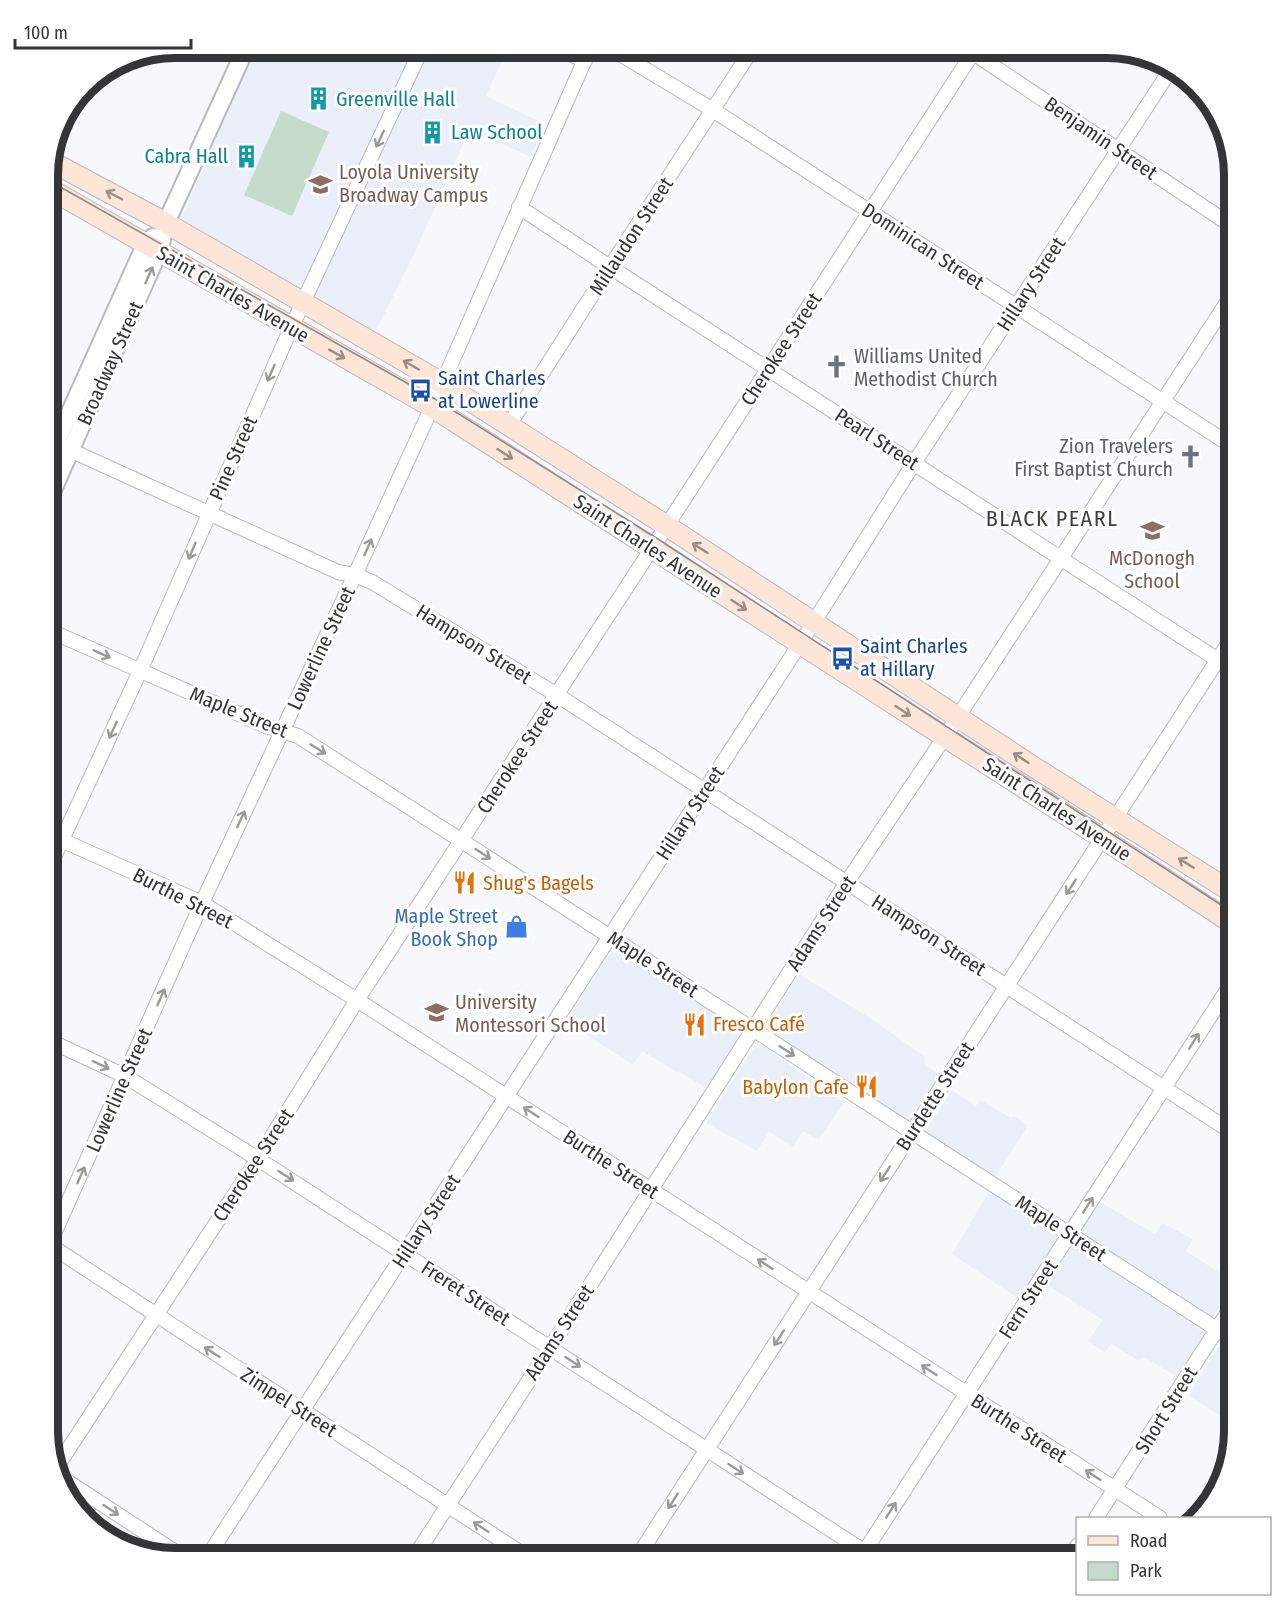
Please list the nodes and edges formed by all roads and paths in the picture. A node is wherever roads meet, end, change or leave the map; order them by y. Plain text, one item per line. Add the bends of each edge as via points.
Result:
1 (241, 59) edge
2 (417, 59) edge
3 (586, 59) edge
4 (628, 59) edge
5 (746, 59) edge
6 (966, 59) edge
7 (985, 59) edge
8 (1167, 75) edge
9 (714, 110) junction
10 (1119, 150) junction
11 (59, 166) edge
12 (59, 194) edge
13 (519, 207) junction
14 (870, 212) junction
15 (1224, 221) edge
16 (166, 223) junction
17 (153, 247) junction
18 (610, 267) junction
19 (303, 303) junction
20 (1016, 306) junction
21 (1224, 307) edge
22 (291, 328) junction
23 (768, 369) junction
24 (442, 383) junction
25 (1163, 401) junction
26 (432, 407) junction
27 (509, 425) junction
28 (1224, 441) edge
29 (59, 445) edge
30 (914, 463) junction
31 (208, 514) junction
32 (667, 526) junction
33 (652, 548) junction
34 (1061, 558) junction
35 (355, 575) junction
36 (814, 622) junction
37 (59, 635) edge
38 (799, 644) junction
39 (1224, 650) edge
40 (1218, 660) junction
41 (1224, 664) edge
42 (140, 671) junction
43 (557, 695) junction
44 (957, 717) junction
45 (282, 730) junction
46 (944, 737) junction
47 (705, 790) junction
48 (1115, 818) junction
49 (58, 838) edge
50 (1102, 838) junction
51 (62, 840) junction
52 (462, 841) junction
53 (58, 848) edge
54 (847, 882) junction
55 (1224, 887) edge
56 (202, 903) junction
57 (1224, 918) edge
58 (610, 936) junction
59 (1007, 986) junction
60 (1224, 995) edge
61 (357, 1000) junction
62 (753, 1029) junction
63 (58, 1045) edge
64 (126, 1076) junction
65 (1164, 1088) junction
66 (506, 1096) junction
67 (1224, 1127) edge
68 (912, 1132) junction
69 (258, 1159) junction
70 (651, 1190) junction
71 (58, 1223) edge
72 (1070, 1234) junction
73 (58, 1252) edge
74 (405, 1253) junction
75 (809, 1292) junction
76 (156, 1316) junction
77 (1224, 1318) edge
78 (1217, 1329) junction
79 (1224, 1334) edge
80 (550, 1348) junction
81 (967, 1394) junction
82 (301, 1410) junction
83 (706, 1449) junction
84 (62, 1460) edge
85 (72, 1484) edge
86 (1115, 1490) junction
87 (447, 1505) junction
88 (1097, 1517) edge
89 (1158, 1517) edge
90 (169, 1548) edge
91 (213, 1548) edge
92 (419, 1548) edge
93 (513, 1548) edge
94 (643, 1548) edge
95 (855, 1548) edge
96 (872, 1548) edge

1 - 16 street, Broadway Street
2 -> 19 street, Pine Street
3 - 13 street, Lowerline Street
4 - 9 street, Dominican Street
5 - 9 street, Millaudon Street
6 - 14 street, Cherokee Street
7 - 10 street, Benjamin Street
8 - 10 street, Hillary Street
9 - 14 street, Dominican Street
9 - 18 street, Millaudon Street
10 - 15 street, Benjamin Street
10 - 20 street, Hillary Street
16 -> 11 main road, Saint Charles Avenue
12 - 17 main road, Saint Charles Avenue
13 - 18 street, Pearl Street
13 - 24 street, Lowerline Street
14 - 20 street, Dominican Street
14 - 23 street, Cherokee Street
16 - 17 street, Broadway Street
16 - 19 main road, Saint Charles Avenue
17 - 22 main road, Saint Charles Avenue
17 - 29 street, Broadway Street
18 - 23 street, Pearl Street
18 - 27 street, Millaudon Street
19 - 22 street, Pine Street
24 -> 19 main road, Saint Charles Avenue
20 - 25 street, Dominican Street
20 - 30 street, Hillary Street
21 - 25 street, Adams Street
22 -> 26 main road, Saint Charles Avenue
22 -> 31 street, Pine Street
23 - 30 street, Pearl Street
23 - 32 street, Cherokee Street
24 - 26 street, Lowerline Street
24 - 27 main road, Saint Charles Avenue
25 - 28 street, Dominican Street
25 - 34 street, Adams Street
26 -> 33 main road, Saint Charles Avenue
35 -> 26 street, Lowerline Street
27 - 32 main road, Saint Charles Avenue
29 - 31 street, Hampson Street
30 - 34 street, Pearl Street
30 - 36 street, Hillary Street
31 - 35 street, Hampson Street via 338,572
31 -> 42 street, Pine Street
32 - 33 street, Cherokee Street
36 -> 32 main road, Saint Charles Avenue
33 -> 38 main road, Saint Charles Avenue
33 - 43 street, Cherokee Street
34 - 40 street, Pearl Street
34 - 44 street, Adams Street
35 - 43 street, Hampson Street
35 - 45 street, Lowerline Street
36 - 38 street, Hillary Street
36 - 44 main road, Saint Charles Avenue
37 -> 42 street, Maple Street
38 -> 46 main road, Saint Charles Avenue
38 - 47 street, Hillary Street
39 - 40 street, Burdette Street
40 - 41 street, Pearl Street
40 - 48 street, Burdette Street
42 - 45 street, Maple Street
42 -> 51 street, Pine Street
43 - 47 street, Hampson Street
43 - 52 street, Cherokee Street
44 - 46 street, Adams Street
48 -> 44 main road, Saint Charles Avenue
45 -> 52 street, Maple Street via 298,736
56 -> 45 street, Lowerline Street
46 - 50 main road, Saint Charles Avenue
46 - 54 street, Adams Street
47 - 54 street, Hampson Street
47 - 58 street, Hillary Street
48 - 50 street, Burdette Street
55 -> 48 main road, Saint Charles Avenue
49 - 51 street, Burthe Street
50 - 57 main road, Saint Charles Avenue
50 -> 59 street, Burdette Street
51 - 53 street, Pine Street
51 - 56 street, Burthe Street
52 -> 58 street, Maple Street
52 - 61 street, Cherokee Street
54 - 59 street, Hampson Street
54 - 62 street, Adams Street
56 - 61 street, Burthe Street
64 -> 56 street, Lowerline Street
58 - 62 street, Maple Street
58 - 66 street, Hillary Street
59 - 65 street, Hampson Street
59 - 68 street, Burdette Street
65 -> 60 street, Fern Street
61 - 66 street, Burthe Street
61 - 69 street, Cherokee Street
62 -> 68 street, Maple Street
62 - 70 street, Adams Street
63 -> 64 street, Freret Street
64 - 69 street, Freret Street
71 -> 64 street, Lowerline Street
65 - 67 street, Hampson Street
72 -> 65 street, Fern Street
70 -> 66 street, Burthe Street
66 - 74 street, Hillary Street
68 - 72 street, Maple Street
68 -> 75 street, Burdette Street
69 -> 74 street, Freret Street
69 - 76 street, Cherokee Street
75 -> 70 street, Burthe Street
70 - 80 street, Adams Street
72 - 78 street, Maple Street
72 - 81 street, Fern Street
73 - 76 street, Zimpel Street
74 - 80 street, Freret Street
74 - 82 street, Hillary Street
81 -> 75 street, Burthe Street
75 -> 83 street, Burdette Street
82 -> 76 street, Zimpel Street
76 - 84 street, Cherokee Street
77 - 78 street, Short Street
78 - 79 street, Maple Street
78 - 86 street, Short Street
80 -> 83 street, Freret Street
80 - 87 street, Adams Street
86 -> 81 street, Burthe Street
96 -> 81 street, Fern Street
82 - 87 street, Zimpel Street
82 - 91 street, Hillary Street
83 -> 94 street, Burdette Street
83 -> 95 street, Freret Street
85 -> 90 street
86 - 88 street, Short Street
86 - 89 street, Burthe Street
87 - 92 street, Adams Street
93 -> 87 street, Zimpel Street

